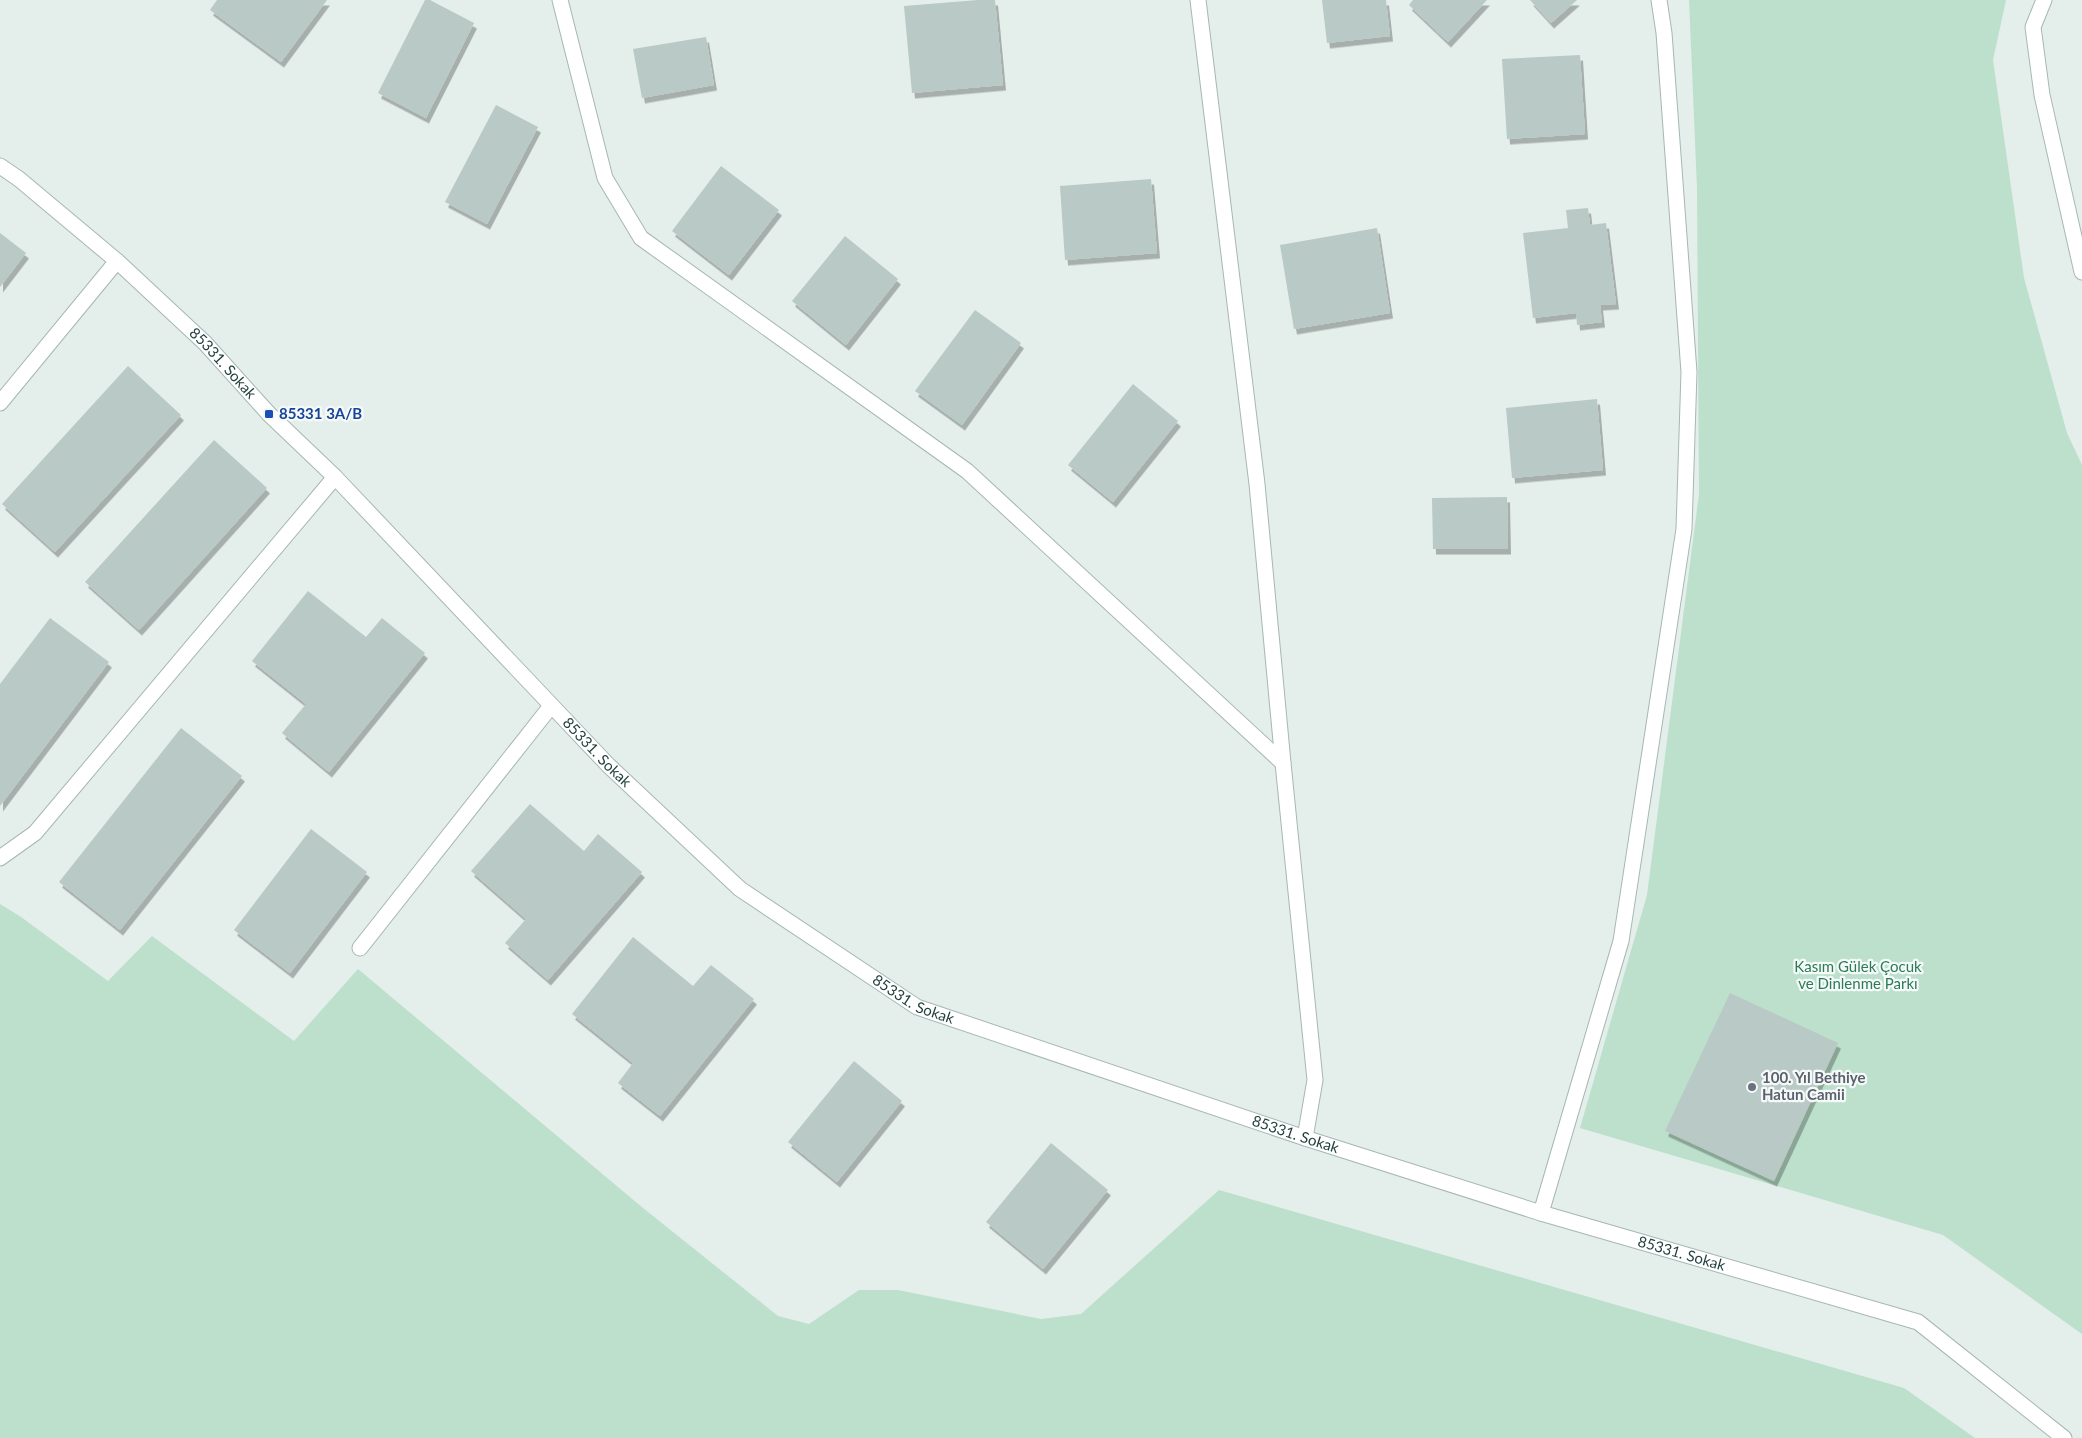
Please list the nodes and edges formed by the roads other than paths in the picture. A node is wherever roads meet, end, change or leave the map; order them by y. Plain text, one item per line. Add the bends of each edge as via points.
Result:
1 (560, 0) edge
2 (1198, 0) edge
3 (1659, 0) edge
4 (2044, 0) edge
5 (0, 166) edge
6 (117, 261) junction
7 (2082, 272) edge
8 (0, 403) edge
9 (335, 477) junction
10 (551, 706) junction
11 (1283, 763) junction
12 (0, 858) edge
13 (360, 948) dead end
14 (1306, 1138) junction
15 (1541, 1213) junction
16 (2064, 1438) edge

1 - 11 street via 604,178 641,238 967,471
2 - 11 street via 1257,484
3 - 15 street via 1689,372 1684,529 1621,941
4 - 7 street via 2033,27 2042,95
5 - 6 street, 85331. Sokak
6 - 8 street
6 - 9 street, 85331. Sokak via 205,344 268,414
9 - 10 street, 85331. Sokak
9 - 12 street via 35,833
10 - 13 street
10 - 14 street, 85331. Sokak via 608,766 740,889 917,1007
11 - 14 street via 1315,1080
14 - 15 street, 85331. Sokak
15 - 16 street, 85331. Sokak via 1918,1322

